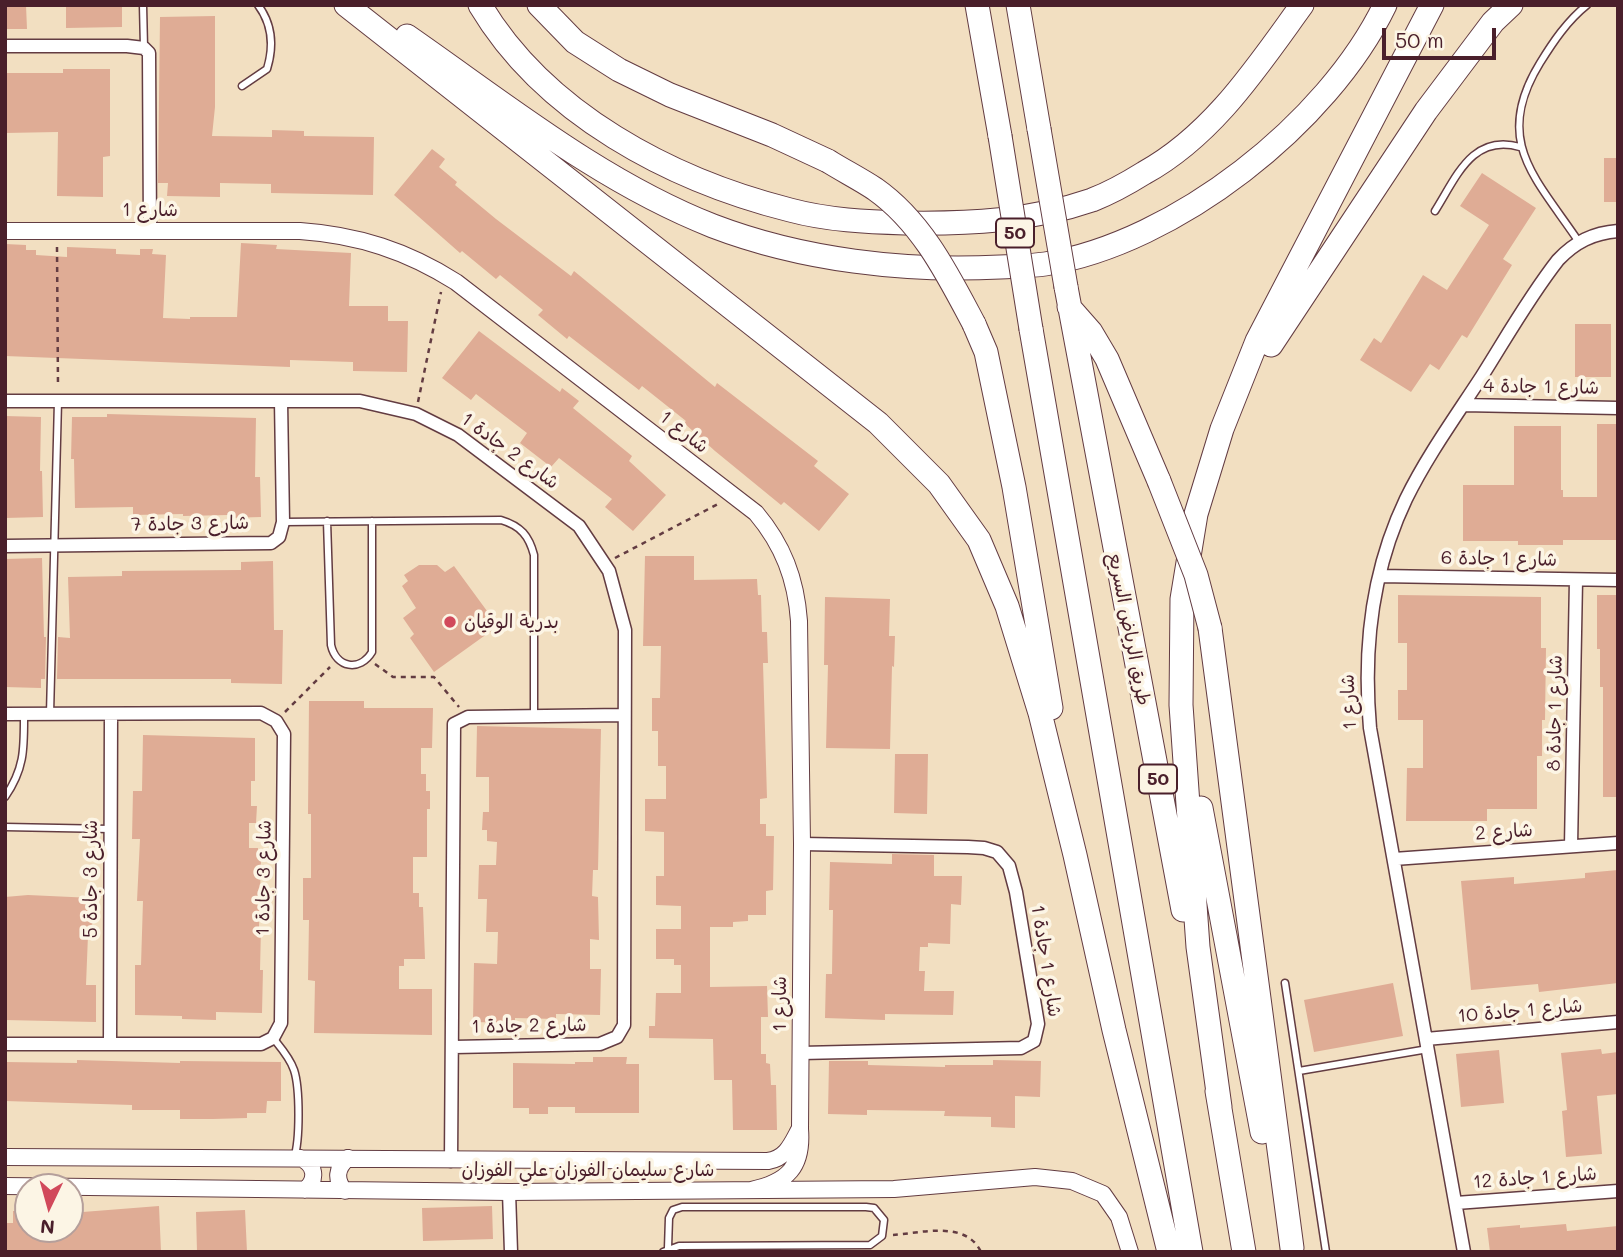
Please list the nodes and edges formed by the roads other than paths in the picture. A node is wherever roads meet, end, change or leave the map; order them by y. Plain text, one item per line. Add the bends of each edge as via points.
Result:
1 (143, 5) edge
2 (258, 5) edge
3 (346, 5) edge
4 (361, 5) edge
5 (480, 5) edge
6 (539, 5) edge
7 (977, 5) edge
8 (1017, 5) edge
9 (1302, 5) edge
10 (1385, 5) edge
11 (1511, 5) edge
12 (1587, 5) edge
13 (1432, 7) edge
14 (5, 46) edge
15 (144, 48) junction
16 (242, 86) dead end
17 (1520, 147) junction
18 (1435, 212) dead end
19 (5, 231) edge
20 (150, 231) junction
21 (1618, 231) edge
22 (1579, 242) junction
23 (1067, 297) junction
24 (5, 401) edge
25 (58, 401) junction
26 (281, 401) junction
27 (1463, 405) junction
28 (1618, 408) edge
29 (1222, 429) junction
30 (327, 521) junction
31 (372, 521) junction
32 (283, 522) junction
33 (54, 545) junction
34 (5, 546) edge
35 (1380, 576) junction
36 (1576, 580) junction
37 (1618, 580) edge
38 (1181, 705) junction
39 (5, 714) edge
40 (24, 714) junction
41 (50, 714) junction
42 (111, 714) junction
43 (624, 715) junction
44 (534, 716) junction
45 (5, 797) edge
46 (5, 827) edge
47 (111, 830) junction
48 (1618, 843) edge
49 (802, 844) junction
50 (1571, 846) junction
51 (1075, 855) junction
52 (1394, 859) junction
53 (1285, 983) dead end
54 (1618, 1022) edge
55 (273, 1038) junction
56 (5, 1044) edge
57 (110, 1044) junction
58 (1427, 1044) junction
59 (454, 1047) junction
60 (801, 1053) junction
61 (1298, 1071) junction
62 (1220, 1107) junction
63 (800, 1129) junction
64 (5, 1157) edge
65 (297, 1158) junction
66 (348, 1158) junction
67 (452, 1161) junction
68 (734, 1162) junction
69 (5, 1186) edge
70 (305, 1190) junction
71 (743, 1190) junction
72 (345, 1191) junction
73 (1618, 1191) edge
74 (509, 1192) junction
75 (1456, 1203) junction
76 (679, 1249) edge
77 (665, 1250) edge
78 (1292, 1250) edge
79 (511, 1252) edge
80 (1130, 1252) edge
81 (1169, 1252) edge
82 (1191, 1252) edge
83 (1244, 1252) edge
84 (1326, 1252) edge
85 (1464, 1252) edge

1 - 15 lane
2 - 16 lane via 272,33 272,56 267,69
3 - 51 highway via 878,423 939,484 979,540 1007,606 1040,713
4 - 10 highway via 573,152 640,192 713,226 789,250 961,269 1045,264 1102,249 1166,221 1296,127 1347,68
5 - 9 highway via 540,79 595,123 650,158 706,183 792,211 861,222 964,224 1028,218 1094,199 1147,172 1230,103
6 - 51 highway, bridge via 575,42 619,70 828,161 877,190 918,230 950,277 986,352 1014,487
7 - 82 highway, 50, bridge
8 - 23 highway, طريق الرياض السريع / 50, bridge
11 - 29 highway via 1478,41 1419,122 1283,324
12 - 17 lane via 1562,31 1528,85 1518,115
13 - 29 highway via 1257,341
14 - 15 street
15 - 20 street via 150,59
17 - 18 lane via 1492,145 1474,154
17 - 22 lane via 1531,172
19 - 20 street, شارع 1
20 - 49 street, شارع 1 via 300,231 390,248 444,275 756,513 775,537 795,584
21 - 22 street, شارع 1
22 - 27 street, شارع 1 via 1549,271
23 - 62 highway, طريق الرياض السريع / 50
23 - 78 highway, bridge via 1107,359 1196,575 1210,628
24 - 25 street, شارع 2 جادة 1
25 - 26 street, شارع 2 جادة 1
25 - 33 lane
26 - 32 street
26 - 43 street, شارع 2 جادة 1 via 360,401 416,414 458,435 579,526 609,571 625,630
27 - 28 street, شارع 1 جادة 4
27 - 35 street, شارع 1 via 1406,498
29 - 38 highway via 1196,514 1182,599
30 - 31 lane
30 - 31 lane via 331,645 337,660 353,666 368,659 373,644
30 - 32 lane
31 - 44 lane via 501,520 523,531 534,555
32 - 33 street, شارع 3 جادة 7 via 279,537 271,543
33 - 34 street, شارع 3 جادة 7
33 - 41 lane
35 - 36 street, شارع 1 جادة 6
35 - 52 street, شارع 1 via 1370,634 1368,704
36 - 37 street, شارع 1 جادة 6
36 - 50 street, شارع 1 جادة 8
38 - 62 highway via 1198,947
38 - 78 highway via 1276,1207
39 - 40 street
40 - 41 street
40 - 45 lane via 24,755
41 - 42 street
42 - 47 street, شارع 3 جادة 5
42 - 55 street, شارع 3 جادة 1 via 261,713 276,721 284,734 282,996 281,1023
43 - 44 street
43 - 59 street, شارع 2 جادة 1 via 624,1025 617,1037 600,1044
44 - 59 street, شارع 2 جادة 1 via 468,717 454,723
46 - 47 lane
47 - 57 street, شارع 3 جادة 5
48 - 50 street, شارع 2
49 - 60 street, شارع 1
49 - 60 street, شارع 1 جادة 1 via 968,846 997,852 1009,866 1016,892 1038,1024 1034,1041 1021,1048
50 - 52 street, شارع 2
51 - 81 highway
52 - 58 street, شارع 1
53 - 61 lane
54 - 58 street, شارع 1 جادة 10
55 - 57 street via 261,1044
55 - 65 lane via 295,1073
56 - 57 street
58 - 61 lane
58 - 75 street, شارع 1
59 - 67 street, شارع 2 جادة 1
60 - 63 street, شارع 1
61 - 84 lane
62 - 83 highway, طريق الرياض السريع / 50
63 - 68 street via 778,1159
63 - 71 street, شارع 1 via 797,1163 786,1177 771,1186
64 - 65 street, شارع سليمان الفوزان علي الفوزان
65 - 66 street, شارع سليمان الفوزان علي الفوزان
65 - 70 street via 313,1170 313,1181
66 - 67 street, شارع سليمان الفوزان علي الفوزان
66 - 72 street via 338,1174
67 - 68 street, شارع سليمان الفوزان علي الفوزان
68 - 71 street via 742,1168
69 - 70 street, شارع سليمان الفوزان علي الفوزان
70 - 72 street, شارع سليمان الفوزان علي الفوزان
71 - 74 street, شارع سليمان الفوزان علي الفوزان
71 - 80 street, شارع سليمان الفوزان علي الفوزان via 894,1189 1035,1177 1072,1181 1103,1194 1119,1217
72 - 74 street, شارع سليمان الفوزان علي الفوزان
73 - 75 street, شارع 1 جادة 12
74 - 79 street
75 - 85 street, شارع 1
76 - 77 lane
76 - 77 lane via 862,1245 882,1236 884,1220 881,1213 866,1207 682,1207 670,1214

